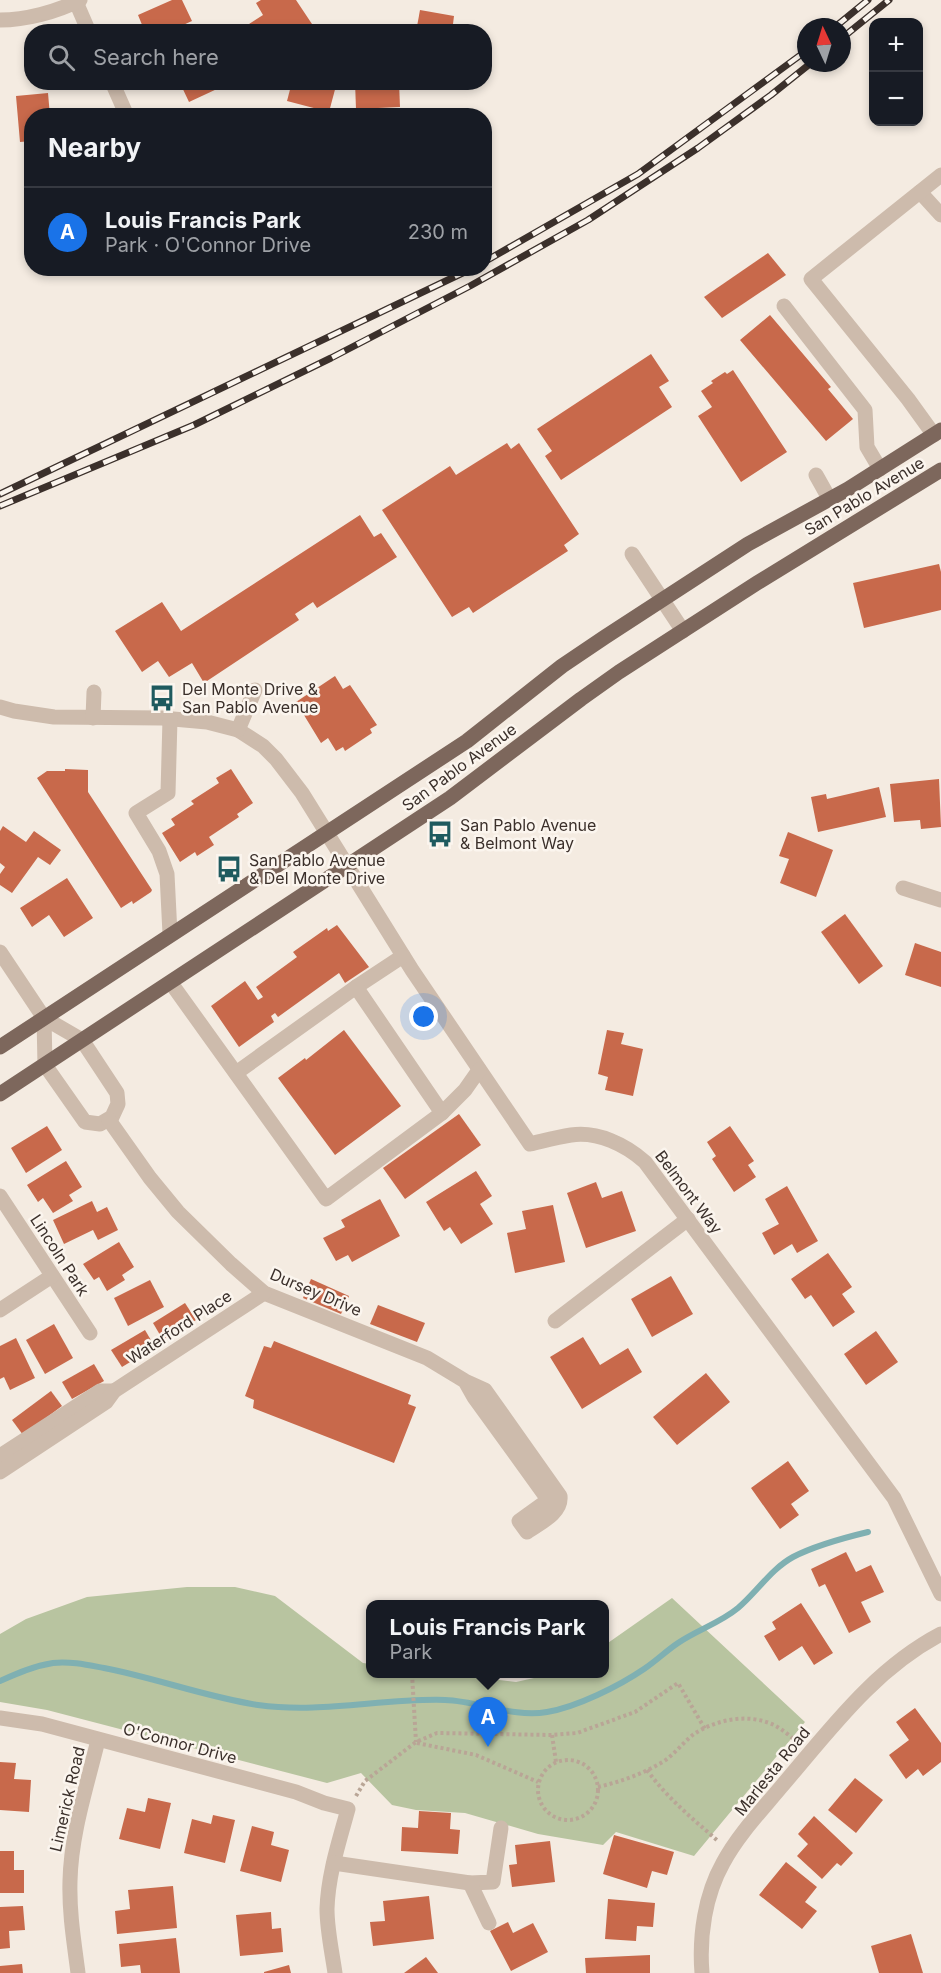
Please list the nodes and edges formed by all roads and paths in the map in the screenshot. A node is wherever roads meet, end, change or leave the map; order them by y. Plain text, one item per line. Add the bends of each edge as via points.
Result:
1 (78, 1) edge
2 (0, 20) edge
3 (86, 24) edge
4 (116, 90) edge
5 (123, 108) edge
6 (941, 175) edge
7 (920, 192) junction
8 (941, 215) edge
9 (784, 306) dead end
10 (937, 433) edge
11 (880, 469) junction
12 (941, 470) edge
13 (816, 475) dead end
14 (830, 500) junction
15 (632, 554) dead end
16 (662, 600) junction
17 (683, 631) junction
18 (255, 690) dead end
19 (94, 692) dead end
20 (0, 707) edge
21 (93, 718) junction
22 (170, 719) junction
23 (238, 730) junction
24 (326, 832) junction
25 (348, 867) junction
26 (903, 888) dead end
27 (941, 900) edge
28 (170, 934) junction
29 (0, 952) edge
30 (403, 956) junction
31 (171, 983) junction
32 (356, 987) junction
33 (44, 1018) junction
34 (82, 1040) junction
35 (0, 1047) edge
36 (45, 1065) junction
37 (479, 1070) junction
38 (236, 1072) junction
39 (0, 1094) edge
40 (442, 1113) junction
41 (108, 1120) junction
42 (0, 1196) edge
43 (688, 1220) junction
44 (52, 1276) junction
45 (264, 1293) junction
46 (0, 1310) edge
47 (555, 1321) dead end
48 (90, 1334) dead end
49 (465, 1382) junction
50 (114, 1391) junction
51 (0, 1456) edge
52 (0, 1472) edge
53 (941, 1594) edge
54 (941, 1634) edge
55 (412, 1678) edge
56 (0, 1718) edge
57 (705, 1729) junction
58 (552, 1735) junction
59 (98, 1740) junction
60 (416, 1742) junction
61 (811, 1752) junction
62 (556, 1762) junction
63 (647, 1770) junction
64 (538, 1782) junction
65 (598, 1787) junction
66 (348, 1809) junction
67 (501, 1828) dead end
68 (730, 1851) junction
69 (334, 1863) junction
70 (470, 1883) junction
71 (489, 1923) dead end
72 (78, 1973) edge
73 (335, 1973) edge
74 (702, 1973) edge

1 - 2 street via 33,16
1 - 3 street
4 - 5 street
6 - 7 street
7 - 8 street
7 - 10 street via 811,279
9 - 11 street via 865,410 867,447
10 - 11 main road, San Pablo Avenue
11 - 14 main road, San Pablo Avenue
12 - 17 main road, San Pablo Avenue
13 - 14 street
14 - 16 main road, San Pablo Avenue via 748,544
15 - 16 street
16 - 17 street
16 - 24 main road, San Pablo Avenue via 562,666 467,741
17 - 25 main road, San Pablo Avenue via 591,692 478,778
18 - 23 street
19 - 21 street
20 - 21 street, Belmont Way via 34,715
21 - 22 street, Belmont Way
22 - 23 street, Belmont Way
22 - 28 street via 168,793 136,813 159,851 167,874
23 - 24 street, Belmont Way via 276,759
24 - 25 street, Belmont Way
24 - 28 main road, San Pablo Avenue
25 - 30 street, Belmont Way
25 - 31 main road, San Pablo Avenue
26 - 27 street
28 - 33 main road, San Pablo Avenue
29 - 33 street
30 - 32 street
30 - 37 street, Belmont Way
31 - 34 main road, San Pablo Avenue
31 - 38 street
32 - 38 street
32 - 40 street
33 - 34 street
33 - 35 main road, San Pablo Avenue
33 - 36 street
34 - 36 main road, San Pablo Avenue
34 - 41 street via 117,1093 117,1108
36 - 39 main road, San Pablo Avenue
36 - 41 street via 85,1122 100,1124
37 - 40 street
37 - 43 street, Belmont Way via 530,1144 573,1134 618,1143 645,1162
38 - 40 street via 326,1199
41 - 45 street, Dursey Drive via 178,1212
42 - 44 street, Lincoln Park
43 - 47 street
43 - 53 street, Belmont Way via 894,1498
44 - 46 street
44 - 48 street, Lincoln Park
45 - 49 street, Dursey Drive via 427,1358
45 - 50 street, Waterford Place
49 - 49 street, Dursey Drive via 547,1498 519,1521 527,1532 557,1509 560,1496 485,1390
50 - 51 street, Waterford Place via 100,1391
50 - 52 street, Waterford Place via 106,1402
54 - 61 street, Marlesta Road via 870,1685
55 - 60 path
56 - 59 street, O'Connor Drive via 42,1724
57 - 58 path via 678,1683 635,1712 577,1733
57 - 61 path via 735,1719 756,1720 775,1725
57 - 63 path via 661,1764
58 - 60 path via 437,1733
58 - 62 path
59 - 66 street, O'Connor Drive
59 - 72 street, Limerick Road via 71,1861 70,1905
60 - 64 path via 476,1755
60 - 66 path via 365,1781
61 - 68 street, Marlesta Road
62 - 64 path
62 - 65 path via 568,1759 587,1766
63 - 65 path
63 - 68 path via 685,1812
64 - 65 path via 542,1806 558,1819 569,1821 595,1804
66 - 69 street
67 - 70 street via 493,1882
68 - 74 street, Marlesta Road via 716,1877 706,1911
69 - 70 street
69 - 73 street via 327,1911
70 - 71 street

